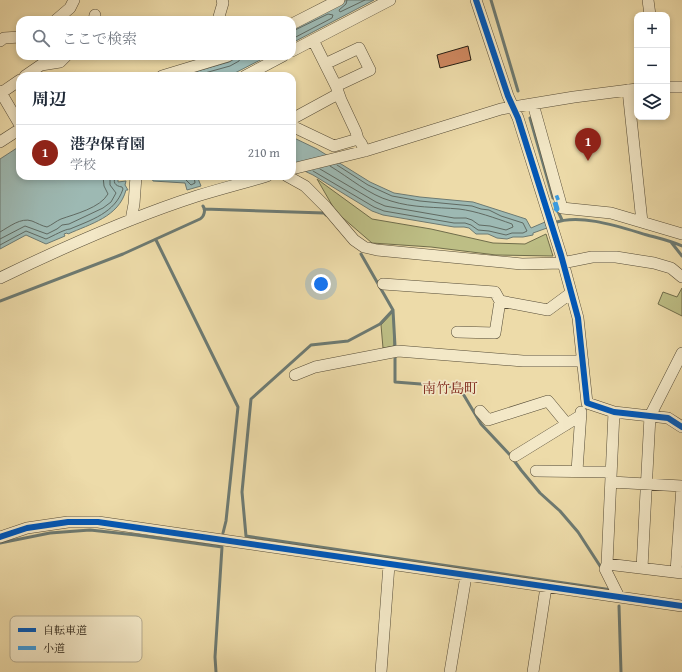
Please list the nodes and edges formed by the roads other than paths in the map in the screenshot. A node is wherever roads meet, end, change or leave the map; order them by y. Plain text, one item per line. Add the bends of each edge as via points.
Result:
1 (74, 0) edge
2 (222, 0) edge
3 (338, 0) edge
4 (390, 0) edge
5 (476, 0) edge
6 (648, 0) edge
7 (650, 12) edge
8 (61, 16) edge
9 (219, 16) edge
10 (296, 22) edge
11 (16, 37) edge
12 (313, 40) junction
13 (0, 41) edge
14 (296, 49) edge
15 (62, 60) edge
16 (214, 60) edge
17 (278, 60) edge
18 (325, 64) junction
19 (31, 72) edge
20 (175, 72) edge
21 (263, 72) edge
22 (16, 82) edge
23 (670, 87) edge
24 (682, 87) edge
25 (337, 90) junction
26 (632, 90) edge
27 (0, 92) edge
28 (534, 104) junction
29 (512, 108) junction
30 (296, 116) edge
31 (16, 118) edge
32 (296, 128) edge
33 (16, 132) edge
34 (358, 140) junction
35 (0, 142) edge
36 (364, 151) junction
37 (296, 168) edge
38 (136, 180) edge
39 (253, 180) edge
40 (294, 180) edge
41 (131, 220) junction
42 (642, 222) junction
43 (682, 234) edge
44 (561, 259) junction
45 (682, 277) edge
46 (0, 278) edge
47 (383, 284) dead end
48 (571, 293) junction
49 (500, 302) junction
50 (457, 332) dead end
51 (682, 353) edge
52 (583, 361) junction
53 (295, 375) dead end
54 (587, 403) junction
55 (480, 410) dead end
56 (614, 412) junction
57 (580, 416) junction
58 (650, 416) junction
59 (567, 424) junction
60 (682, 427) edge
61 (515, 456) dead end
62 (536, 471) dead end
63 (577, 471) junction
64 (611, 477) junction
65 (646, 484) junction
66 (682, 486) edge
67 (0, 537) edge
68 (607, 564) junction
69 (389, 565) junction
70 (642, 568) junction
71 (679, 572) edge
72 (466, 576) junction
73 (546, 587) junction
74 (619, 597) junction
75 (682, 606) edge
76 (381, 672) edge
77 (450, 672) edge
78 (532, 672) edge

1 - 8 street via 70,8
2 - 9 street
3 - 10 street
4 - 12 street
5 - 29 street
6 - 7 street
11 - 13 street via 4,38
12 - 14 street
12 - 18 street
15 - 19 street via 41,65
16 - 20 street
17 - 21 street
18 - 25 street
18 - 25 street via 359,48 370,70
22 - 27 street
23 - 24 street
25 - 30 street
25 - 34 street
26 - 28 street
26 - 42 street
27 - 31 street
28 - 29 street
28 - 42 street via 562,208 611,213
29 - 36 street via 501,109
29 - 44 street via 518,118
32 - 34 street via 334,146
33 - 35 street
34 - 36 street
36 - 37 street
38 - 41 street
39 - 41 street via 196,196
40 - 44 street via 305,186 354,240 364,247 522,264
41 - 46 street via 51,253
42 - 43 street
44 - 45 street via 616,257 671,268
44 - 48 street
47 - 49 street via 495,292
48 - 49 street via 548,310
48 - 52 street via 578,318
49 - 50 street via 495,333
51 - 58 street
52 - 53 street via 523,361 398,351 315,367
52 - 54 street
54 - 56 street
54 - 57 street
55 - 59 street via 488,420 548,401
56 - 58 street
56 - 64 street
57 - 59 street
57 - 63 street
58 - 60 street via 668,418
58 - 65 street
59 - 61 street
62 - 63 street
63 - 64 street
64 - 65 street
64 - 68 street
65 - 66 street
65 - 70 street
66 - 71 street
67 - 69 street via 27,528 61,523 98,522
68 - 70 street
68 - 74 street via 605,569
69 - 72 street
69 - 76 street
70 - 71 street
72 - 73 street
72 - 77 street
73 - 74 street
73 - 78 street
74 - 75 street

